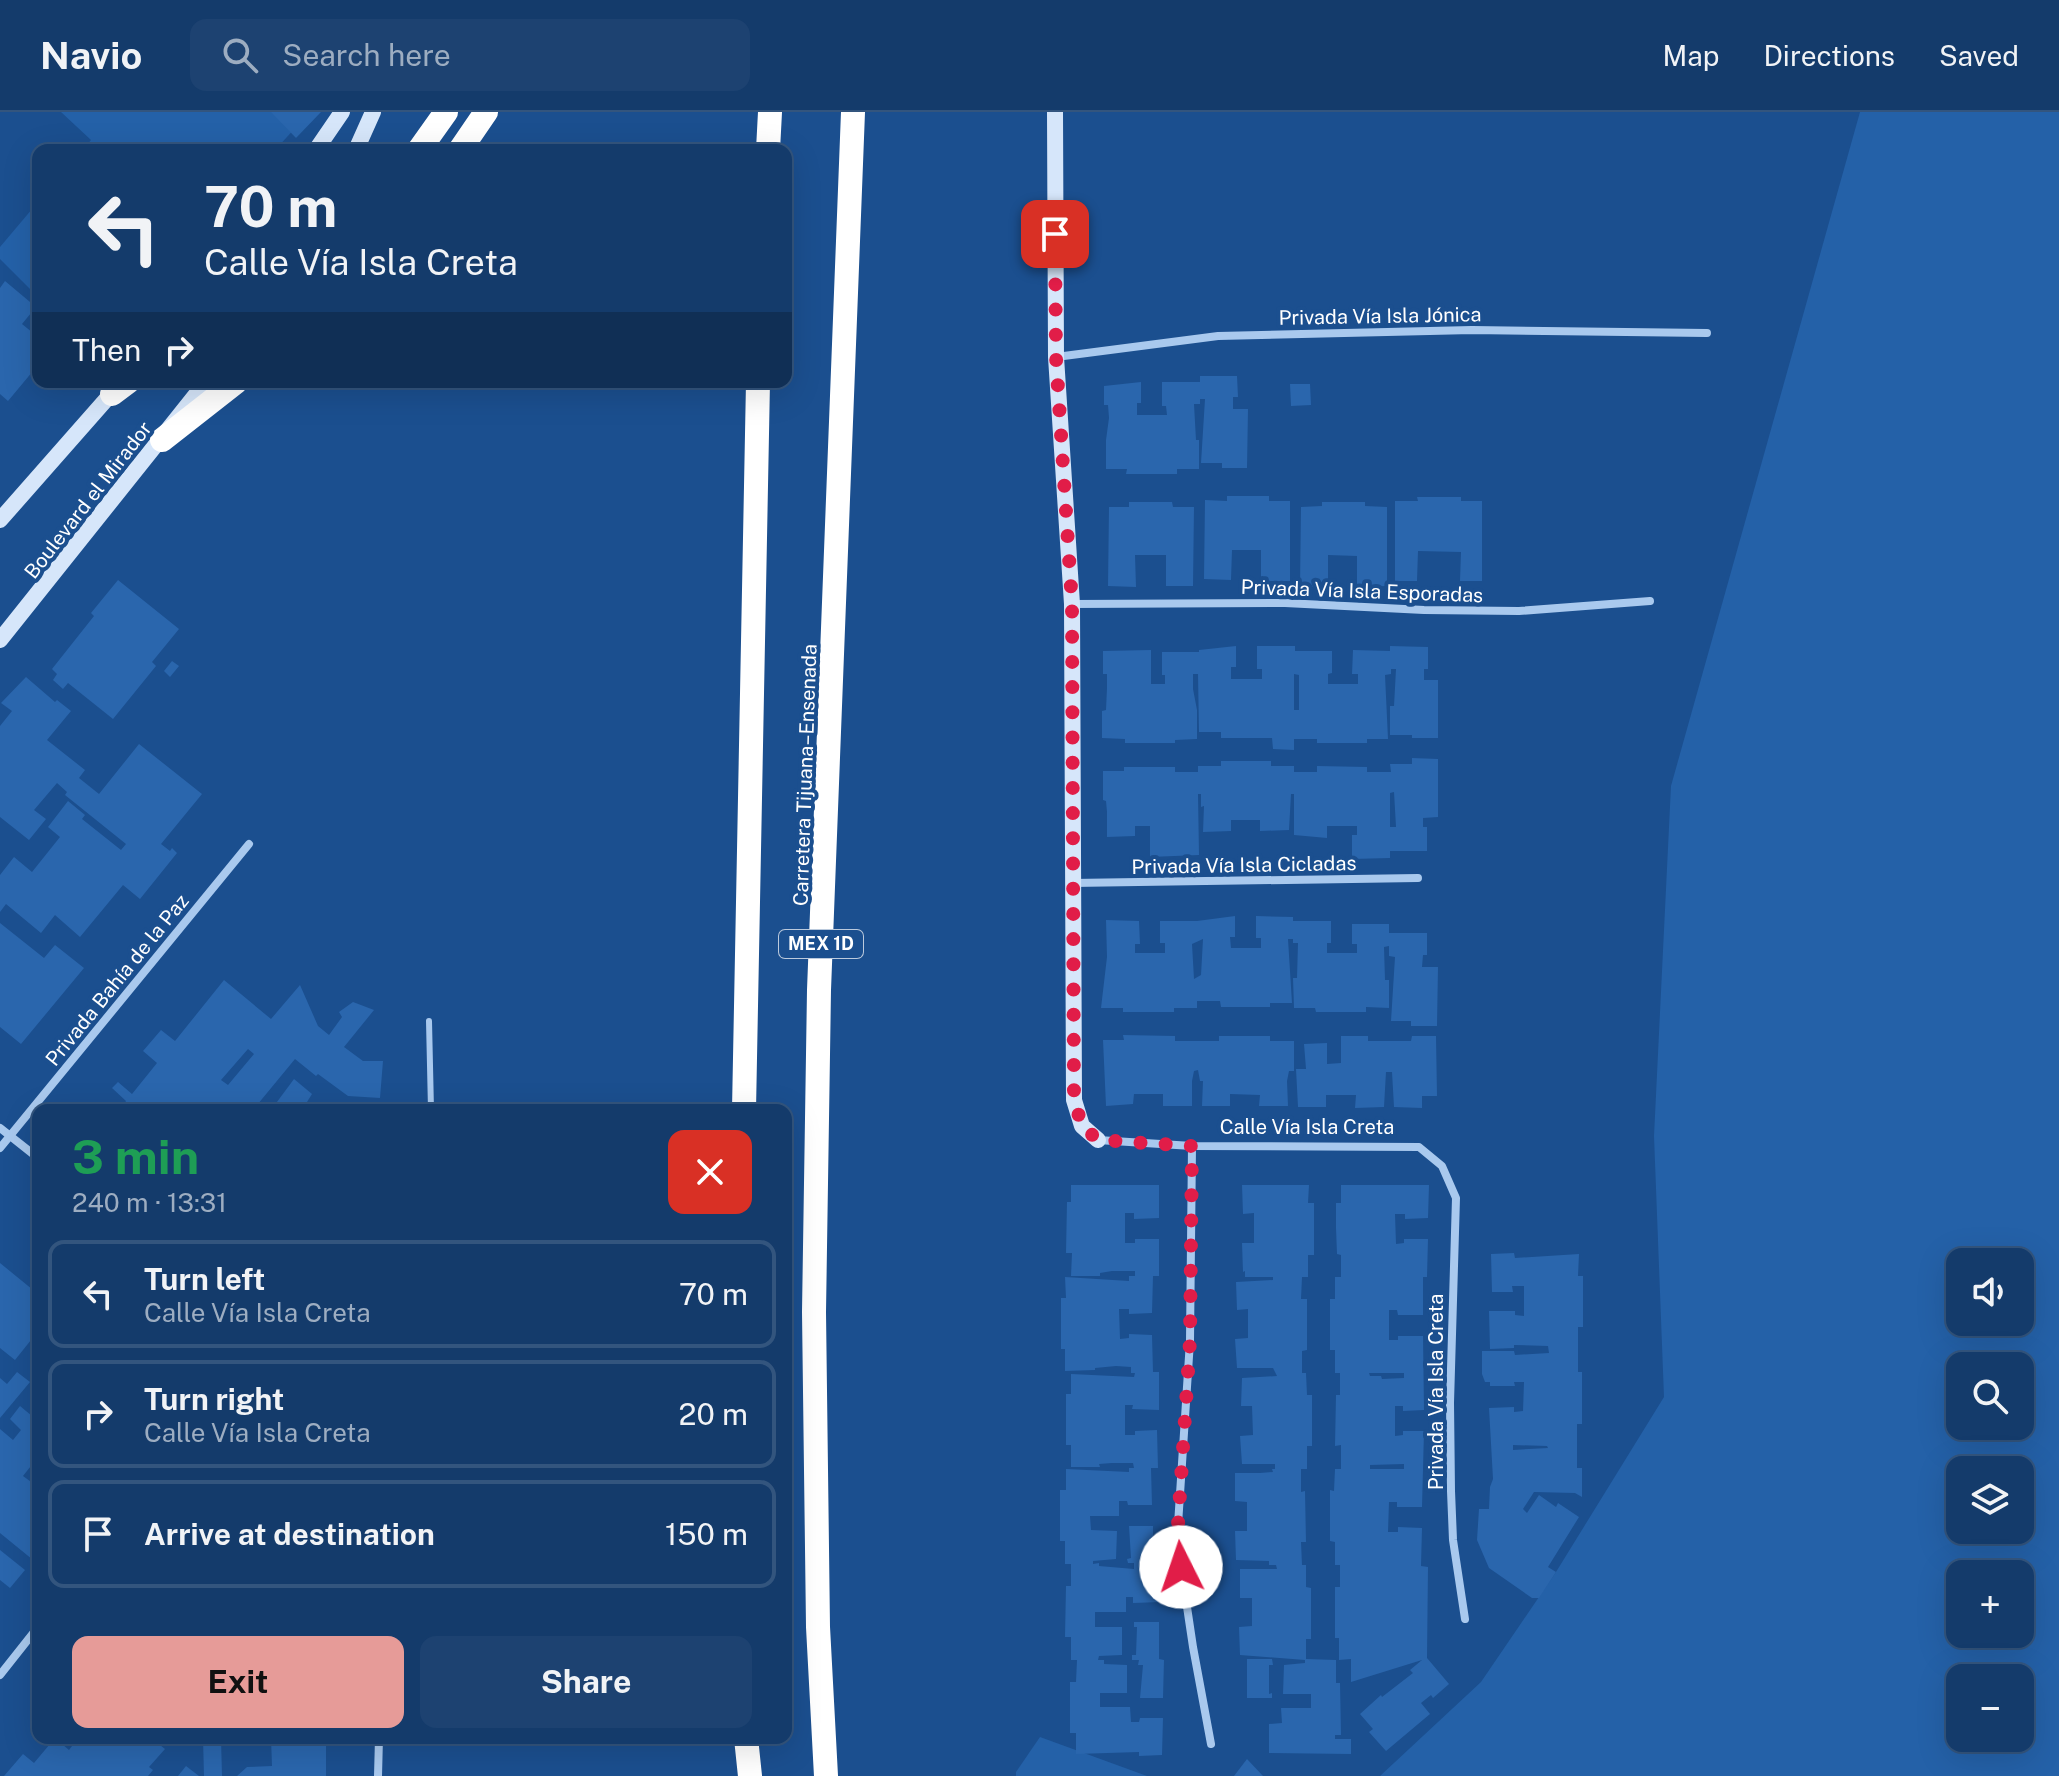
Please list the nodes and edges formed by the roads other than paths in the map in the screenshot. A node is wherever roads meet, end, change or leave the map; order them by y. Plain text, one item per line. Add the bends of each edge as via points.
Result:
1 (342, 112) edge
2 (373, 112) edge
3 (446, 112) edge
4 (486, 112) edge
5 (770, 112) edge
6 (853, 112) edge
7 (1055, 112) edge
8 (320, 144) edge
9 (359, 144) edge
10 (423, 144) edge
11 (464, 144) edge
12 (768, 144) edge
13 (1707, 333) dead end
14 (1056, 357) junction
15 (119, 388) edge
16 (201, 388) edge
17 (228, 388) edge
18 (758, 388) edge
19 (162, 440) junction
20 (0, 520) edge
21 (1650, 601) dead end
22 (1072, 604) junction
23 (0, 640) edge
24 (249, 844) dead end
25 (1418, 878) dead end
26 (1071, 883) junction
27 (429, 1021) dead end
28 (36, 1104) edge
29 (431, 1104) edge
30 (744, 1104) edge
31 (32, 1109) edge
32 (0, 1128) edge
33 (10, 1136) junction
34 (1098, 1140) joint
35 (1192, 1146) junction
36 (0, 1148) edge
37 (32, 1153) edge
38 (1442, 1166) joint
39 (1465, 1619) dead end
40 (32, 1635) edge
41 (0, 1675) edge
42 (379, 1744) edge
43 (747, 1744) edge
44 (1211, 1744) dead end
45 (378, 1776) edge
46 (750, 1776) edge
47 (826, 1776) edge

1 - 8 street
2 - 9 street
3 - 10 highway
4 - 11 highway
5 - 12 highway
6 - 47 highway, Carretera Tijuana–Ensenada / MEX 1D via 819,1021 814,1328 818,1627
7 - 14 street, Calle Vía Isla Creta
13 - 14 street, Privada Vía Isla Jónica via 1472,330 1218,336
14 - 22 street, Calle Vía Isla Creta
15 - 20 street
16 - 19 street, Boulevard el Mirador
17 - 19 highway
18 - 30 highway
19 - 23 street, Boulevard el Mirador
21 - 22 street, Privada Vía Isla Esporadas via 1519,611 1285,603
22 - 26 street, Calle Vía Isla Creta
24 - 28 street, Privada Bahía de la Paz
25 - 26 street, Privada Vía Isla Cicladas
26 - 34 street, Calle Vía Isla Creta via 1074,1100 1082,1126
27 - 29 lane
31 - 33 street, Privada Bahía de la Paz
32 - 33 street
33 - 36 street, Privada Bahía de la Paz
33 - 37 street
34 - 35 street, Calle Vía Isla Creta
35 - 38 street, Calle Vía Isla Creta via 1419,1147
35 - 44 street via 1190,1341 1177,1540
38 - 39 street, Privada Vía Isla Creta via 1456,1198 1451,1491
40 - 41 street
42 - 45 street
43 - 46 highway

